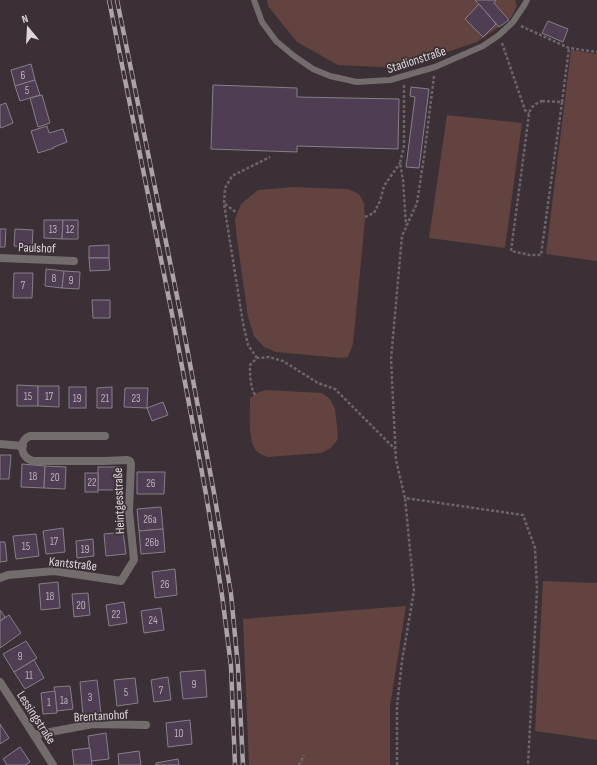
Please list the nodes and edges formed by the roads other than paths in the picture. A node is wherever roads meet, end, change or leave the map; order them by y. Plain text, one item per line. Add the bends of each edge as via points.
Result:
1 (254, 0) edge
2 (527, 0) edge
3 (0, 258) edge
4 (74, 261) dead end
5 (105, 436) dead end
6 (0, 444) edge
7 (23, 446) junction
8 (0, 578) edge
9 (121, 581) joint
10 (0, 682) edge
11 (146, 725) dead end
12 (34, 734) junction
13 (53, 765) edge

1 - 2 lane, Stadionstraße via 262,22 276,41 294,56 313,69 357,82 390,80 404,76 435,67 482,46 513,22
3 - 4 street, Paulshof
5 - 7 street via 31,436 25,439
6 - 7 street
7 - 9 street, Heintgesstraße via 24,455 33,461 130,462 129,511 134,560
8 - 9 street, Kantstraße via 54,571
10 - 12 street, Lessingstraße
11 - 12 street, Brentanohof via 93,724
12 - 13 street, Lessingstraße

